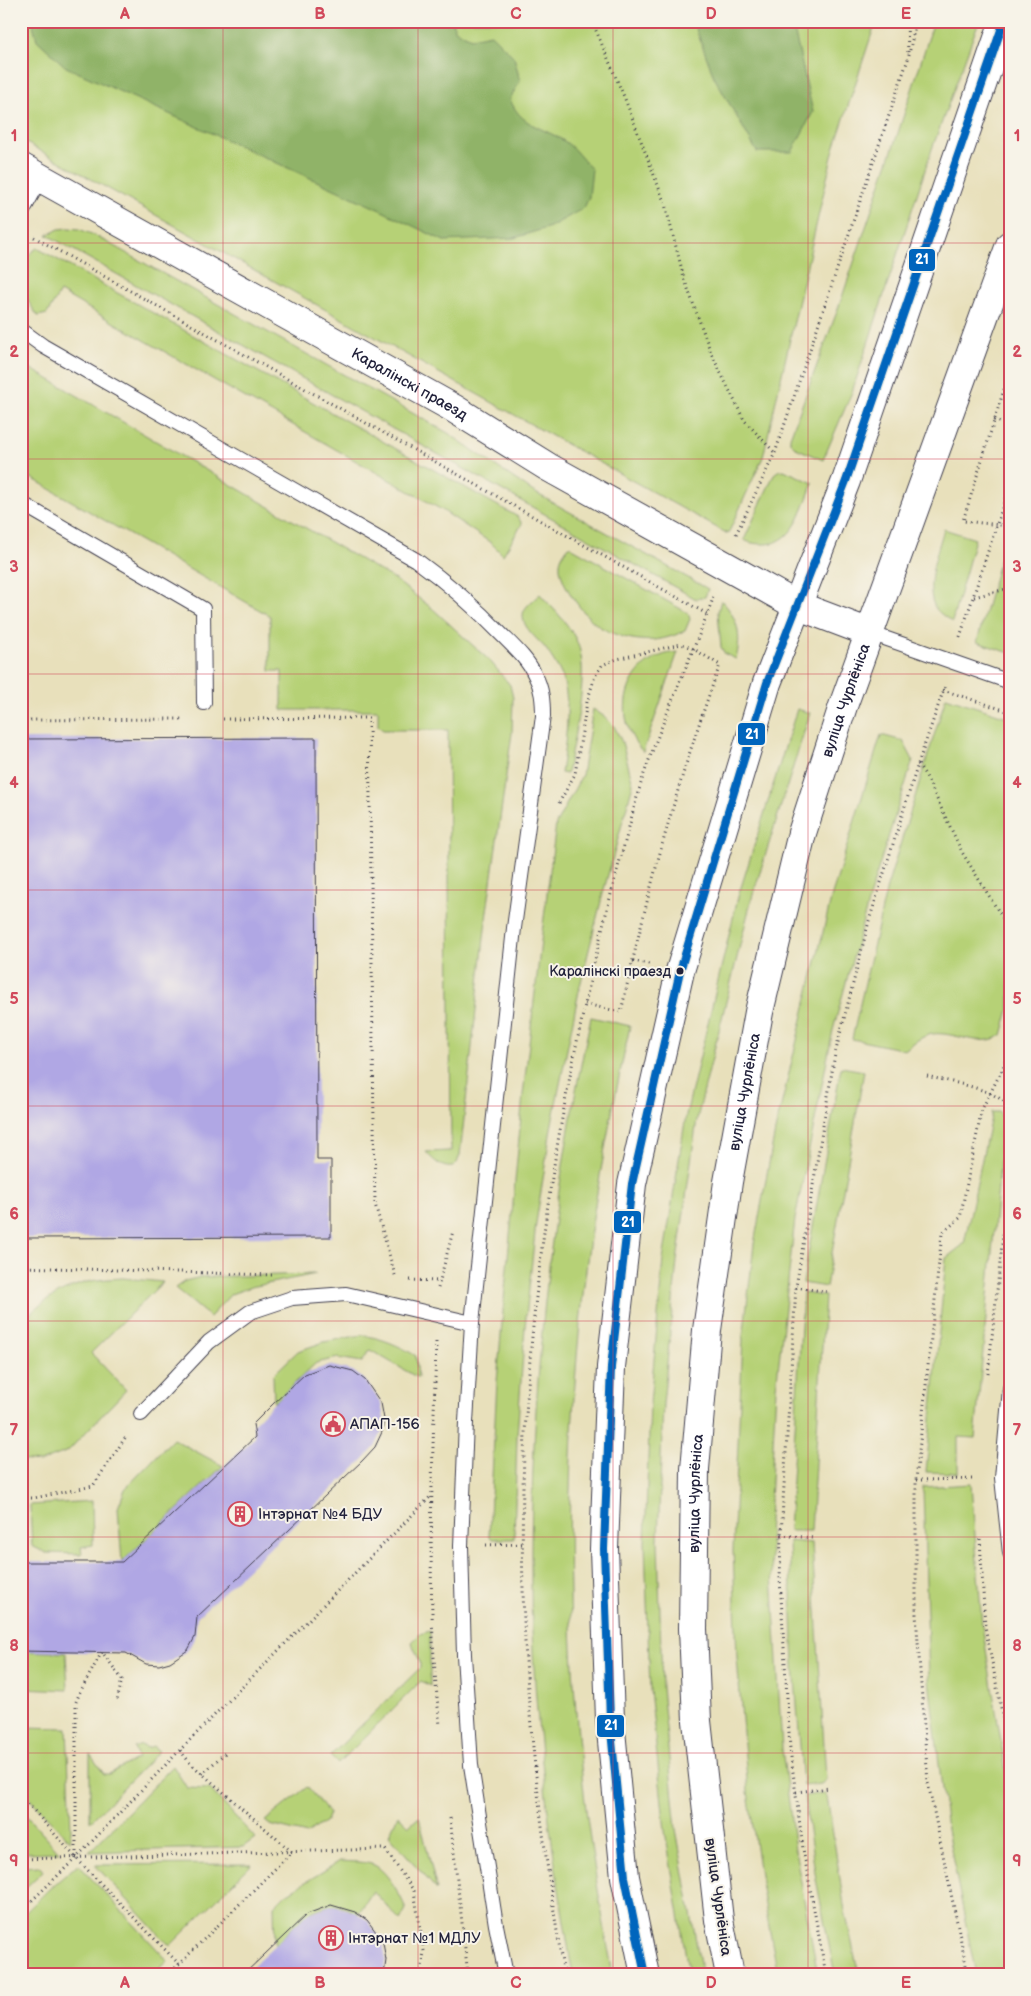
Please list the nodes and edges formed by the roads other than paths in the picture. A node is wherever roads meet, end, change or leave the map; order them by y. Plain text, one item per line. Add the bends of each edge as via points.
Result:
1 (1004, 21) edge
2 (31, 173) edge
3 (21, 214) edge
4 (1010, 246) edge
5 (21, 330) edge
6 (21, 503) edge
7 (796, 605) junction
8 (870, 633) junction
9 (1010, 682) edge
10 (204, 704) dead end
11 (472, 1323) junction
12 (1010, 1388) edge
13 (141, 1414) road end
14 (1010, 1553) edge
15 (506, 1975) edge
16 (644, 1975) edge
17 (730, 1975) edge

1 - 7 main road via 846,481
2 - 3 lane
2 - 7 main road, Каралінскі праезд via 453,408 548,467
4 - 8 main road, вуліца Чурлёніса
5 - 11 lane via 43,346 416,560 474,606 516,649 535,674 542,692 543,716 512,947
6 - 10 lane via 202,609
7 - 8 main road, Каралінскі праезд
7 - 16 main road via 767,683 680,971 632,1184 611,1367 604,1549 610,1720 625,1877
8 - 9 lane
8 - 17 main road, вуліца Чурлёніса via 802,833 759,1012 728,1182 706,1330 694,1469 697,1720 719,1920
11 - 13 lane via 346,1294 292,1298 250,1312 209,1342
11 - 15 lane via 461,1546 464,1655 471,1766
12 - 14 lane via 1002,1478

